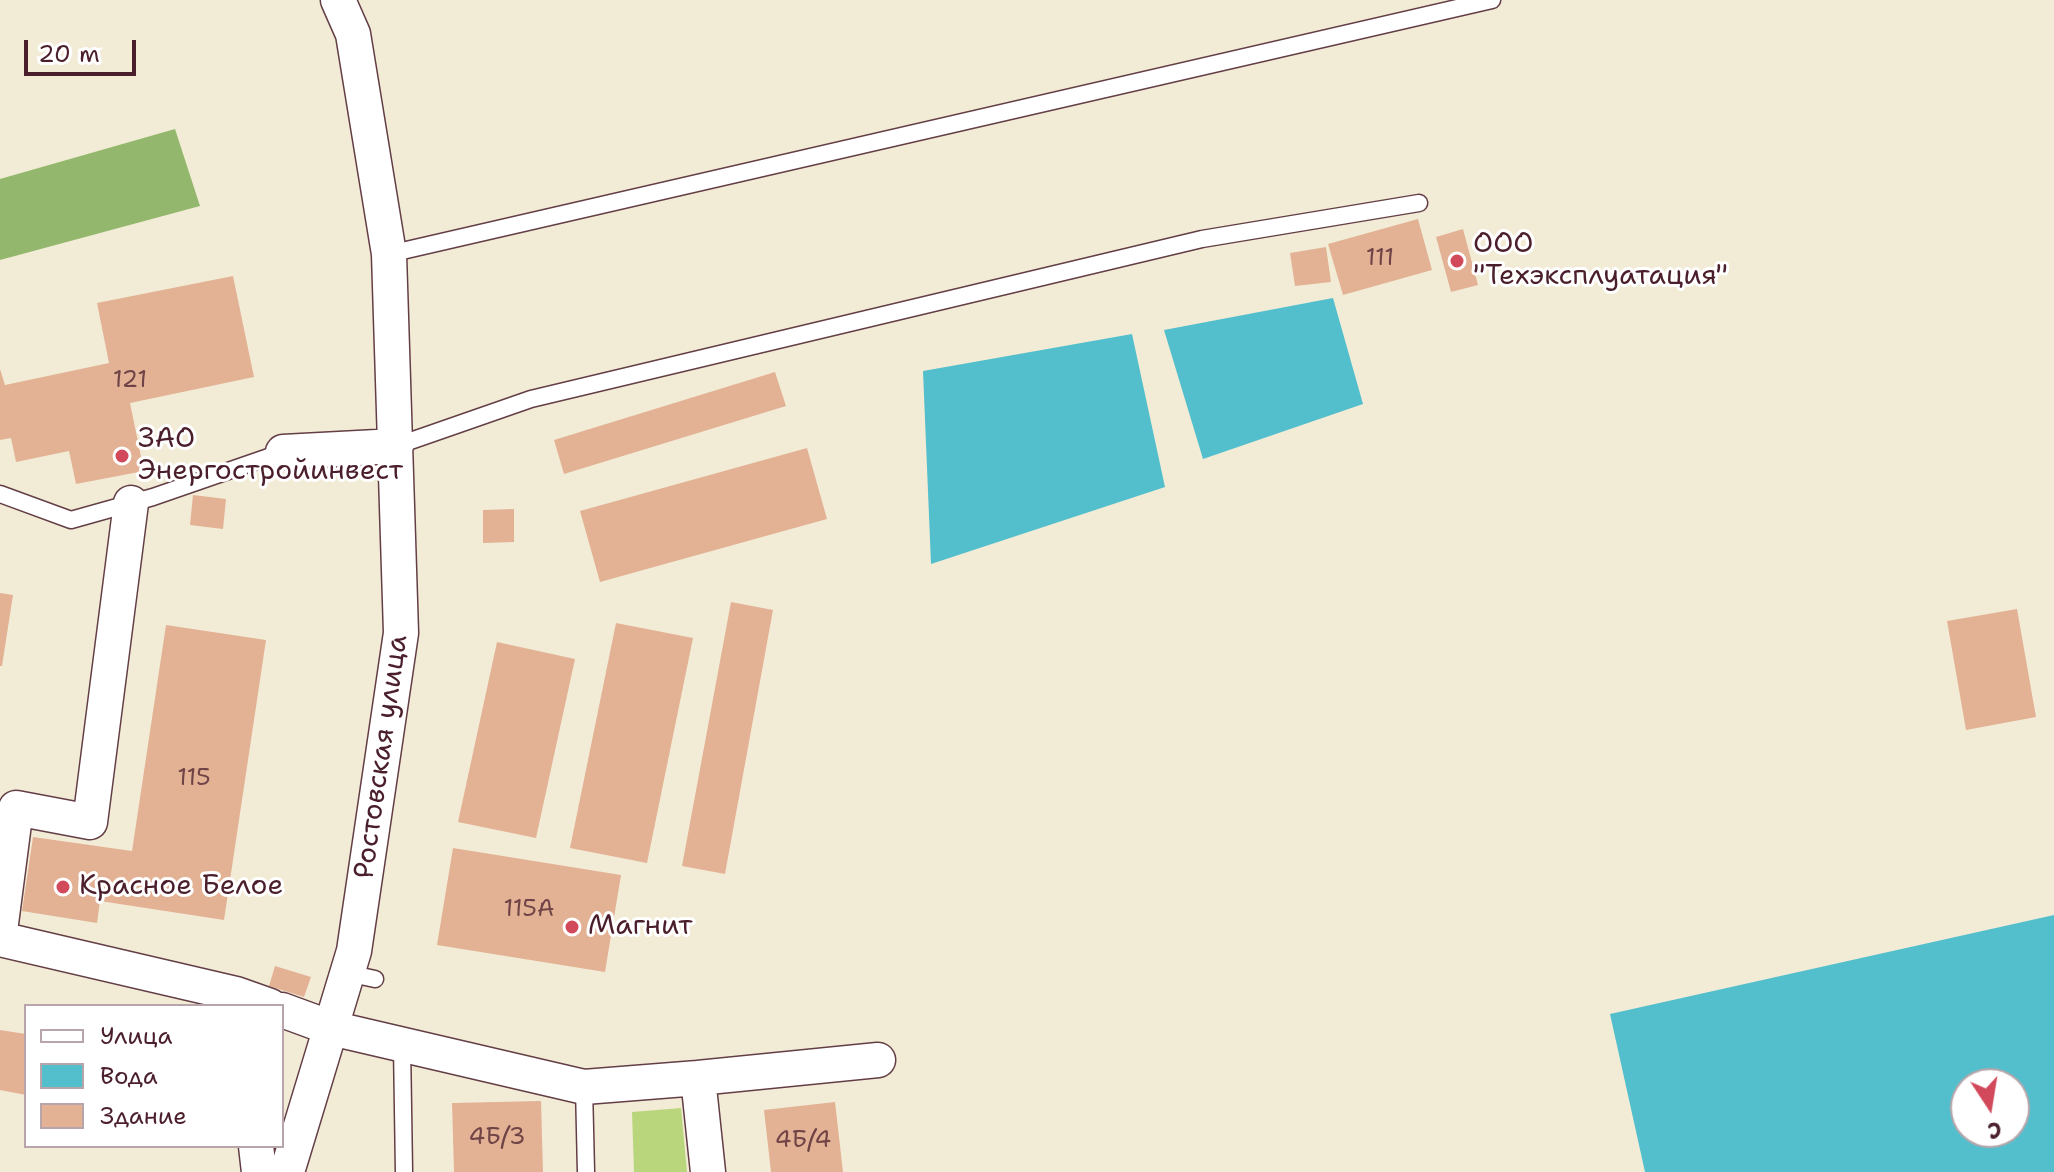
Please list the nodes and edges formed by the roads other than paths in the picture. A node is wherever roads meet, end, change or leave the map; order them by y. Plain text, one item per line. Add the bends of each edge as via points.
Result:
1 (338, 0) edge
2 (1492, 0) edge
3 (1419, 203) dead end
4 (389, 254) junction
5 (396, 446) junction
6 (283, 452) joint
7 (0, 494) edge
8 (131, 503) junction
9 (0, 931) edge
10 (0, 939) edge
11 (237, 1000) edge
12 (259, 1004) edge
13 (284, 1011) edge
14 (331, 1028) junction
15 (402, 1045) junction
16 (878, 1060) dead end
17 (698, 1078) junction
18 (584, 1087) junction
19 (256, 1148) edge
20 (259, 1172) edge
21 (287, 1172) edge
22 (404, 1172) edge
23 (586, 1172) edge
24 (708, 1172) edge

1 - 4 street, Ростовская улица via 353,34
2 - 4 lane
3 - 5 lane via 1202,239 531,399
4 - 5 street, Ростовская улица
5 - 6 street
5 - 14 street, Ростовская улица via 401,633 354,951 361,976
6 - 8 lane
7 - 8 lane via 71,520
8 - 9 street via 90,822 16,808
10 - 11 street
11 - 12 street
13 - 14 street
14 - 15 street
14 - 21 street, Ростовская улица
15 - 18 street
15 - 22 lane
16 - 17 street
17 - 18 street
17 - 24 street
18 - 23 lane
19 - 20 street

